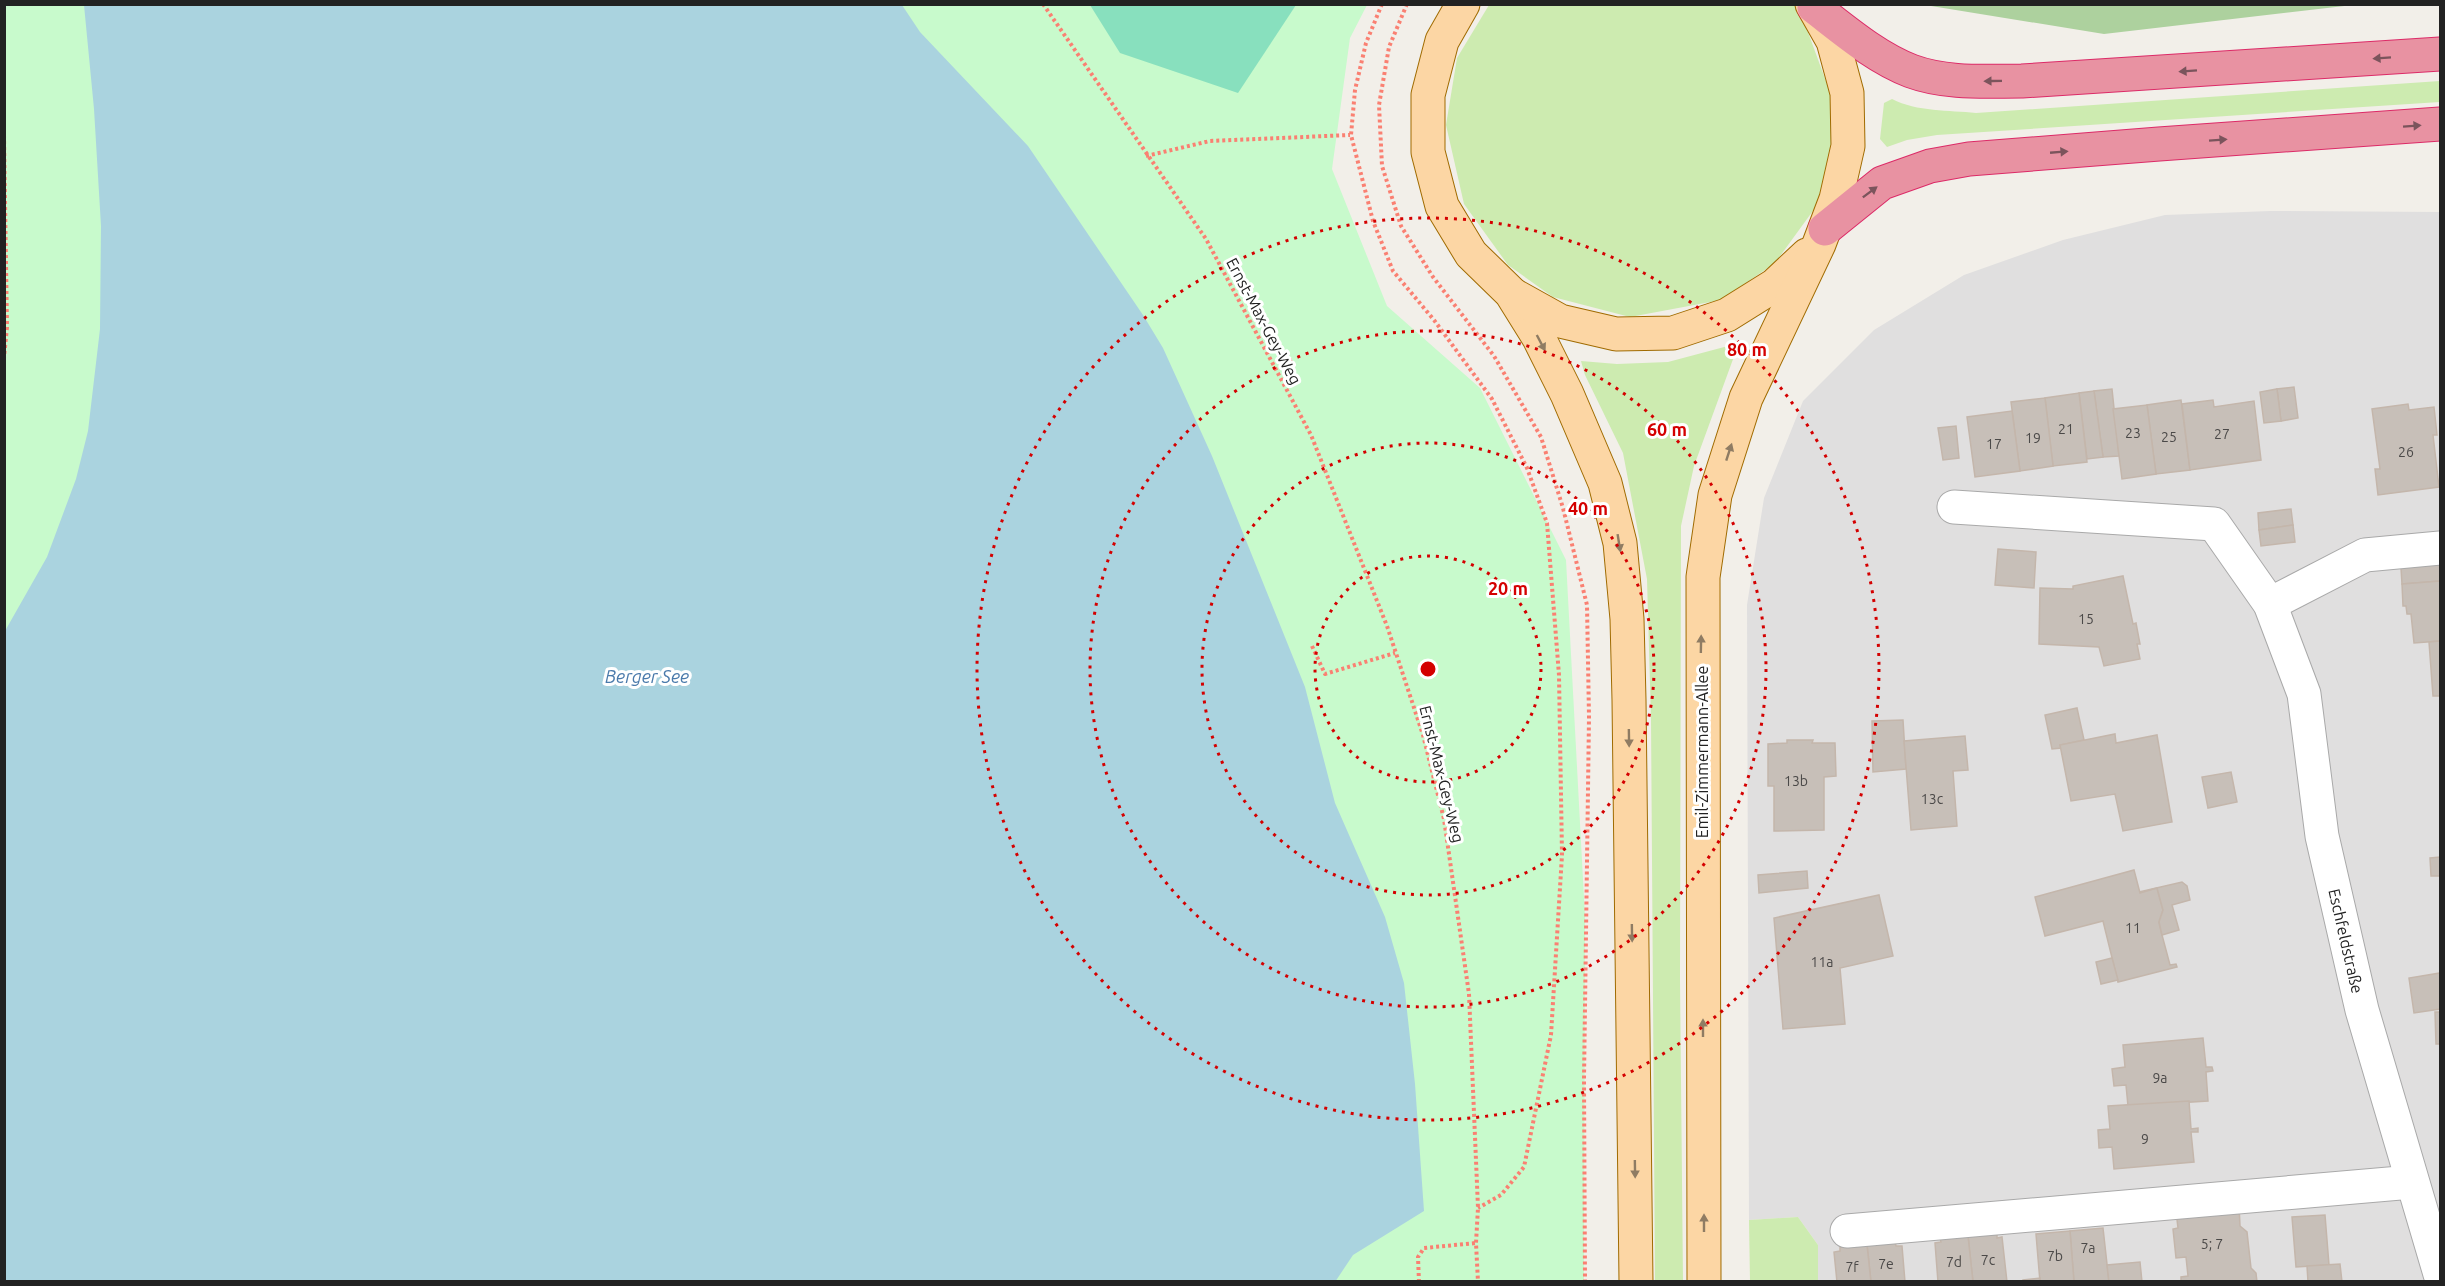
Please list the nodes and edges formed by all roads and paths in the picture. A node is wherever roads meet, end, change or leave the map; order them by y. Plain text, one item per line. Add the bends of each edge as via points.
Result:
1 (1043, 4) edge
2 (1382, 4) edge
3 (1407, 4) edge
4 (1463, 4) edge
5 (1813, 6) edge
6 (2440, 54) edge
7 (2440, 124) edge
8 (4, 135) edge
9 (1351, 135) junction
10 (1146, 156) junction
11 (1822, 236) junction
12 (1511, 293) junction
13 (4, 358) edge
14 (1954, 507) dead end
15 (2440, 548) edge
16 (2270, 604) junction
17 (1312, 646) dead end
18 (1395, 653) junction
19 (2412, 1182) junction
20 (1478, 1208) junction
21 (1847, 1231) dead end
22 (1476, 1243) junction
23 (2440, 1274) edge
24 (1419, 1281) edge
25 (1478, 1281) edge
26 (1585, 1281) edge
27 (1636, 1281) edge
28 (1704, 1281) edge

1 - 10 path, Ernst-Max-Gey-Weg
2 - 9 path via 1355,90
3 - 26 path via 1389,47 1379,105 1382,166 1401,226 1433,277 1494,356 1541,437 1587,605
4 - 12 main road, Emil-Zimmermann-Allee via 1442,41 1428,95 1428,152 1442,206 1471,254
6 -> 5 highway via 1971,82 1911,71 1882,57
5 - 11 main road, Emil-Zimmermann-Allee via 1833,42 1847,93 1848,146
11 -> 7 highway via 1882,183 1940,164
8 - 13 path
9 - 10 path via 1210,141
9 - 20 path via 1373,221 1394,271 1492,399 1527,468 1546,523 1559,675 1562,855 1551,1035 1524,1167 1501,1195
10 - 18 path, Ernst-Max-Gey-Weg via 1206,239 1311,435
11 - 12 main road, Emil-Zimmermann-Allee via 1775,285 1727,315 1673,333 1616,334 1560,321
28 -> 11 main road, Emil-Zimmermann-Allee via 1703,577 1715,495 1746,398
12 -> 27 main road, Emil-Zimmermann-Allee via 1567,394 1605,483 1620,543 1627,619
14 - 16 street, Eschfeldstraße via 2214,524
15 - 16 street via 2365,555
16 - 19 street, Eschfeldstraße via 2304,694 2325,848 2362,1010
17 - 18 path via 1325,675
18 - 20 path, Ernst-Max-Gey-Weg via 1424,735 1444,819 1456,895 1469,994
19 - 21 street
19 - 23 street, Eschfeldstraße
20 - 22 path, Ernst-Max-Gey-Weg
22 - 24 path via 1424,1248 1418,1257
22 - 25 path, Ernst-Max-Gey-Weg

